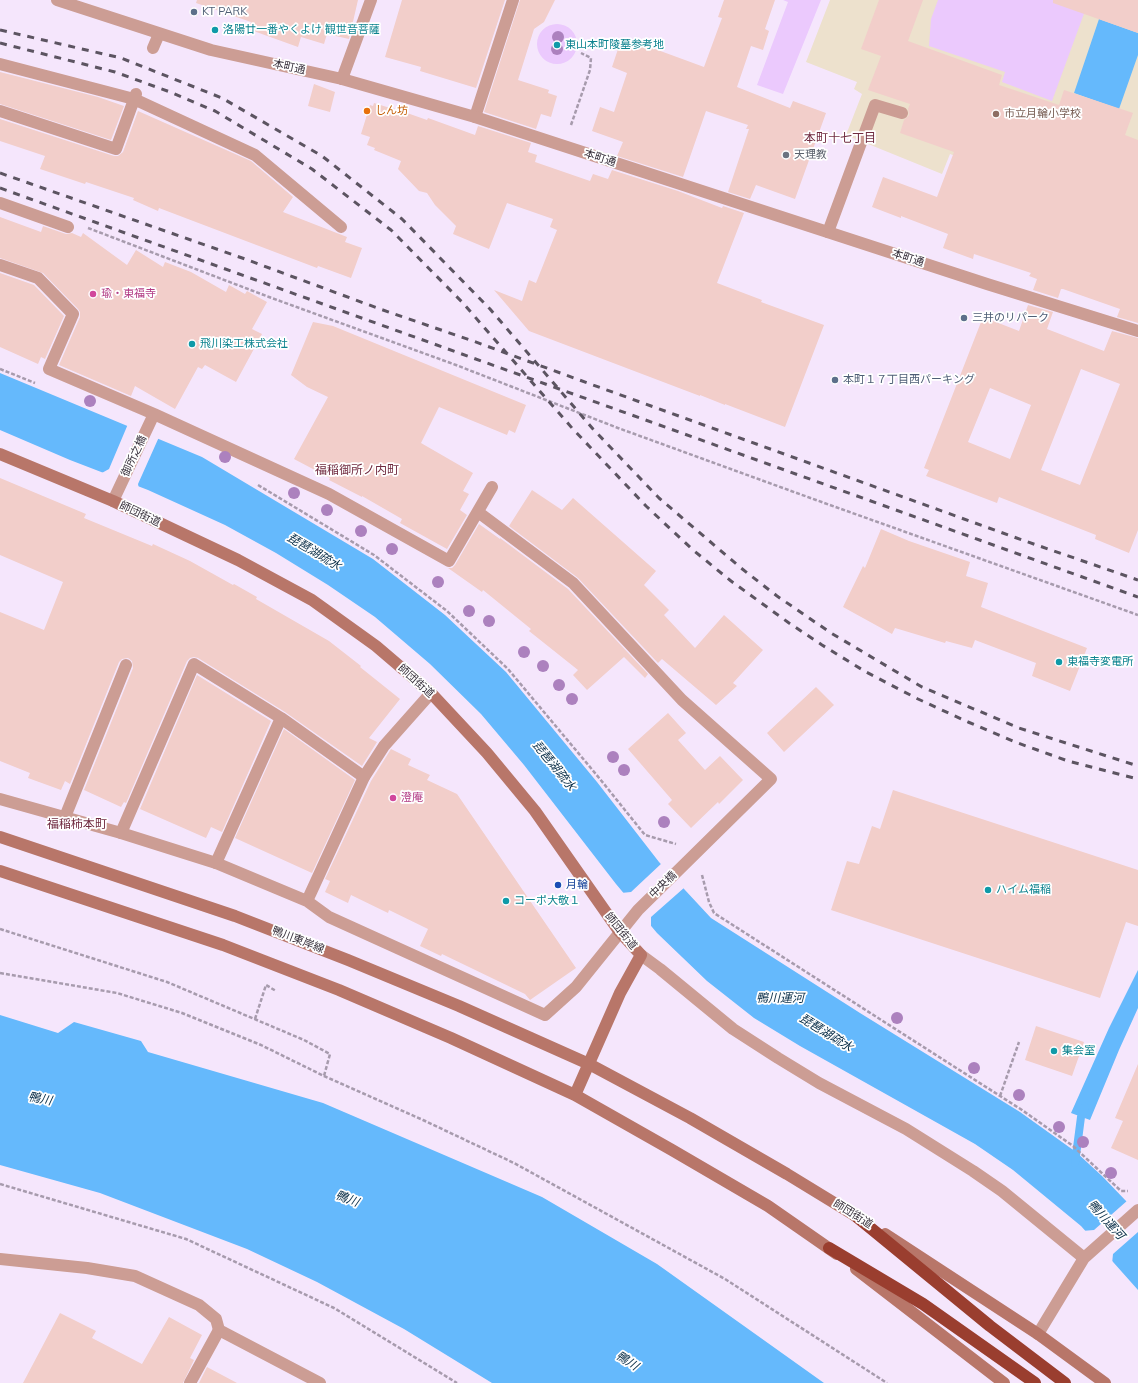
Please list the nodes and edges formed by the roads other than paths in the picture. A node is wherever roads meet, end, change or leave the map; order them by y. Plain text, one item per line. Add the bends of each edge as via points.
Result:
1 (57, 0) edge
2 (371, 0) edge
3 (513, 0) edge
4 (159, 34) junction
5 (153, 48) dead end
6 (0, 64) edge
7 (342, 79) junction
8 (135, 96) junction
9 (0, 111) edge
10 (902, 112) dead end
11 (475, 117) junction
12 (0, 203) edge
13 (68, 226) road end
14 (341, 227) dead end
15 (828, 232) junction
16 (0, 265) edge
17 (1138, 331) edge
18 (151, 418) junction
19 (0, 454) edge
20 (492, 487) dead end
21 (113, 501) junction
22 (478, 512) junction
23 (126, 665) dead end
24 (431, 693) junction
25 (281, 718) junction
26 (364, 777) junction
27 (0, 799) edge
28 (65, 817) junction
29 (121, 833) junction
30 (0, 837) edge
31 (216, 863) junction
32 (0, 871) edge
33 (308, 901) junction
34 (620, 931) junction
35 (641, 955) junction
36 (589, 1064) junction
37 (575, 1095) junction
38 (1138, 1210) edge
39 (851, 1212) junction
40 (829, 1248) junction
41 (1084, 1258) junction
42 (0, 1259) edge
43 (219, 1330) junction
44 (1038, 1334) junction
45 (190, 1383) edge
46 (320, 1383) edge
47 (1004, 1383) edge
48 (1035, 1383) edge
49 (1065, 1383) edge
50 (1105, 1383) edge

1 - 4 street, 本町通
2 - 7 street
3 - 11 street
4 - 5 street
4 - 7 street, 本町通 via 212,50
6 - 8 street
7 - 11 street, 本町通
8 - 9 street via 116,149
8 - 14 street via 255,155
10 - 15 street via 875,105
11 - 15 street, 本町通
12 - 13 street
15 - 17 street, 本町通
16 - 18 street via 38,278 73,314 49,369
18 - 21 street, 御所之橋
18 - 22 street via 328,494 450,561
19 - 21 street, 師団街道
20 - 22 street
21 - 24 street, 師団街道 via 238,560 312,600 376,646
22 - 34 street, 中央橋 via 573,583 682,700 771,779 638,910
23 - 28 street
24 - 26 street via 384,746
24 - 34 street, 師団街道 via 487,753 535,811
25 - 26 street
25 - 29 street via 194,664
25 - 31 street
26 - 33 street
27 - 28 street
28 - 29 street
29 - 31 street
30 - 36 street, 鴨川東岸線 via 235,916 459,1006
31 - 33 street
32 - 37 street via 223,945 339,990
33 - 34 street, 中央橋 via 329,916 545,1014 576,987
34 - 35 street, 師団街道
35 - 36 street, 師団街道 via 620,993
35 - 41 street via 732,1029 820,1083 912,1133 973,1170
36 - 37 street, 師団街道
36 - 39 street, 師団街道 via 690,1118
37 - 40 street via 768,1206
38 - 41 street
39 - 44 street, 師団街道
39 - 49 highway via 990,1326
40 - 47 street
40 - 48 highway via 923,1304
41 - 44 street
42 - 43 street via 135,1276 199,1305 216,1319
43 - 45 street
43 - 46 street
44 - 50 street, 師団街道

